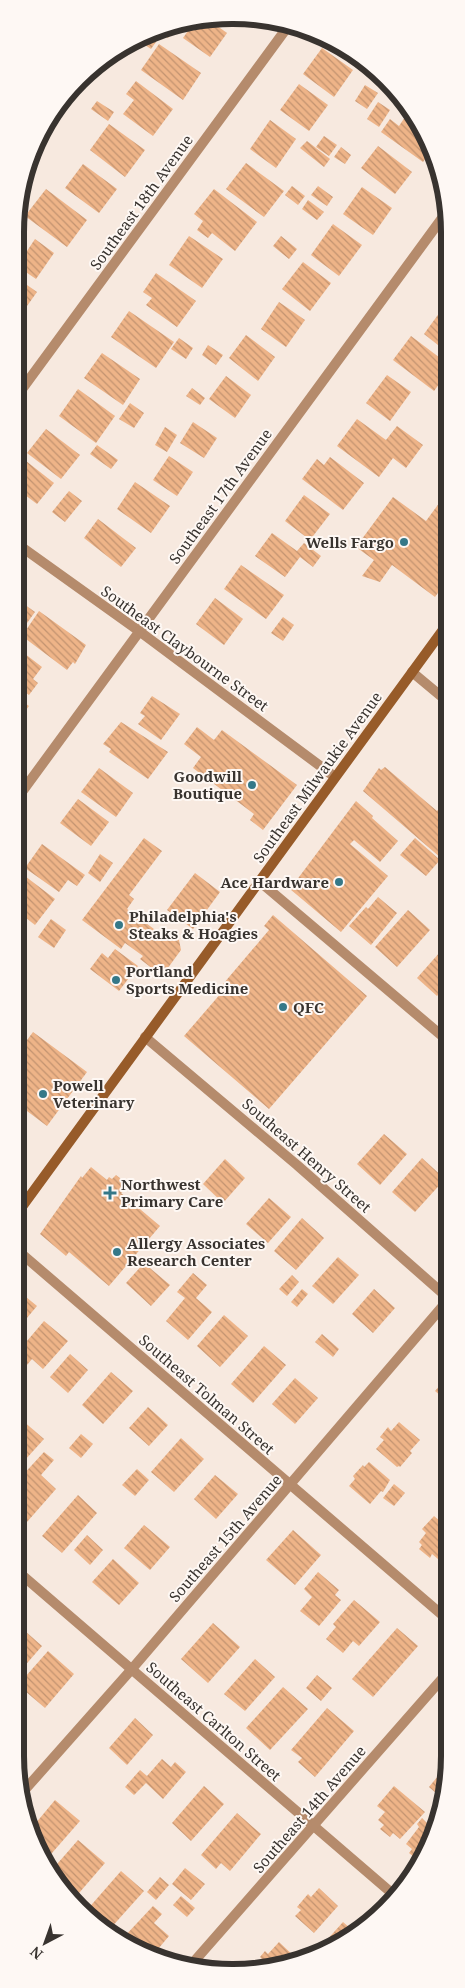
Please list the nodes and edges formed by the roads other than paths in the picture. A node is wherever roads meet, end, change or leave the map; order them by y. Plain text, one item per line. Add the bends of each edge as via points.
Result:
1 (285, 31) edge
2 (441, 220) edge
3 (24, 386) edge
4 (24, 549) edge
5 (139, 631) junction
6 (441, 633) edge
7 (412, 672) junction
8 (441, 696) edge
9 (335, 777) junction
10 (24, 789) edge
11 (259, 881) junction
12 (441, 1035) edge
13 (145, 1038) junction
14 (24, 1204) edge
15 (24, 1256) edge
16 (441, 1293) edge
17 (441, 1307) edge
18 (290, 1485) junction
19 (24, 1577) edge
20 (441, 1614) edge
21 (131, 1670) junction
22 (441, 1680) edge
23 (27, 1788) edge
24 (314, 1826) junction
25 (390, 1892) edge
26 (195, 1960) edge

1 - 3 street, Southeast 18th Avenue
2 - 5 street, Southeast 17th Avenue
4 - 5 street, Southeast Claybourne Street
5 - 9 street, Southeast Claybourne Street
5 - 10 street, Southeast 17th Avenue
6 - 7 main road, Southeast Milwaukie Avenue
7 - 8 street
7 - 9 main road, Southeast Milwaukie Avenue
9 - 11 main road, Southeast Milwaukie Avenue
11 - 12 street
11 - 13 main road, Southeast Milwaukie Avenue
13 - 14 main road, Southeast Milwaukie Avenue
13 - 16 street, Southeast Henry Street via 297,1165
15 - 18 street, Southeast Tolman Street
17 - 18 street, Southeast 15th Avenue
18 - 20 street, Southeast Tolman Street
18 - 21 street, Southeast 15th Avenue
19 - 21 street, Southeast Carlton Street
21 - 23 street, Southeast 15th Avenue
21 - 24 street, Southeast Carlton Street
22 - 24 street, Southeast 14th Avenue
24 - 25 street, Southeast Carlton Street
24 - 26 street, Southeast 14th Avenue

